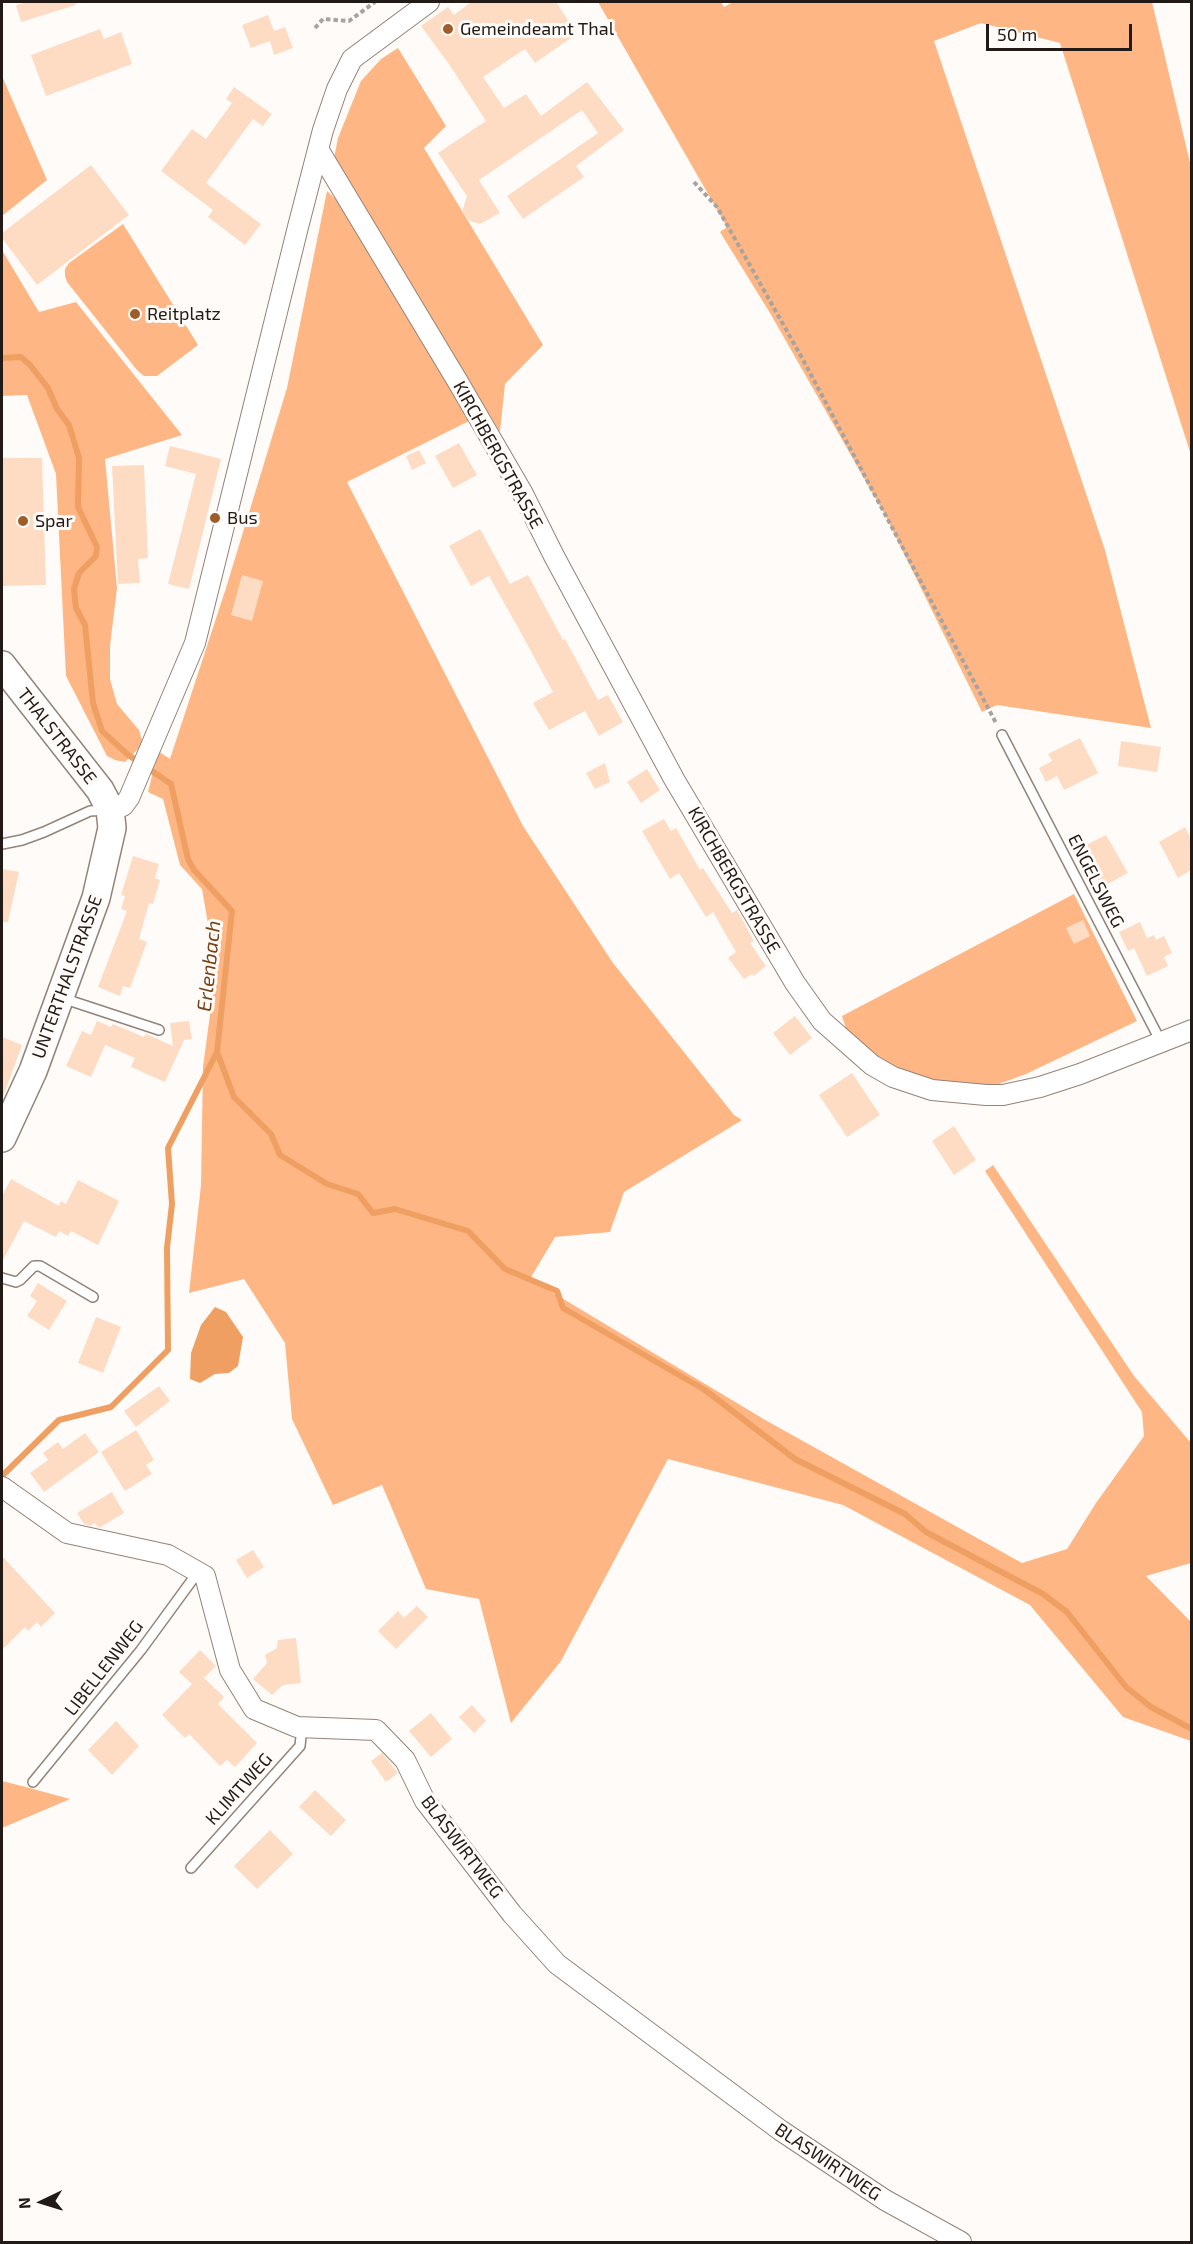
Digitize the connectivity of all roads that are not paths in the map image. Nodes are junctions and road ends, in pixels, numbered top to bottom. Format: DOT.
graph roads {
  1 [pos="417,5"];
  2 [pos="318,149"];
  3 [pos="2,665"];
  4 [pos="1002,735"];
  5 [pos="110,809"];
  6 [pos="2,844"];
  7 [pos="60,998"];
  8 [pos="159,1030"];
  9 [pos="1191,1030"];
  10 [pos="1161,1042"];
  11 [pos="2,1138"];
  12 [pos="2,1278"];
  13 [pos="93,1297"];
  14 [pos="4,1488"];
  15 [pos="198,1572"];
  16 [pos="302,1727"];
  17 [pos="33,1782"];
  18 [pos="191,1868"];
  19 [pos="960,2242"];
  1 -- 2 [label="street"];
  2 -- 5 [label="street"];
  2 -- 10 [label="street, KIRCHBERGSTRASSE"];
  3 -- 5 [label="street, THALSTRASSE"];
  4 -- 10 [label="lane, ENGELSWEG"];
  5 -- 6 [label="lane"];
  5 -- 7 [label="street, UNTERTHALSTRASSE"];
  7 -- 8 [label="lane"];
  7 -- 11 [label="street, UNTERTHALSTRASSE"];
  9 -- 10 [label="street, KIRCHBERGSTRASSE"];
  12 -- 13 [label="lane"];
  14 -- 15 [label="street"];
  15 -- 16 [label="street, BLASWIRTWEG"];
  15 -- 17 [label="lane, LIBELLENWEG"];
  16 -- 18 [label="lane, KLIMTWEG"];
  16 -- 19 [label="street, BLASWIRTWEG"];
}
